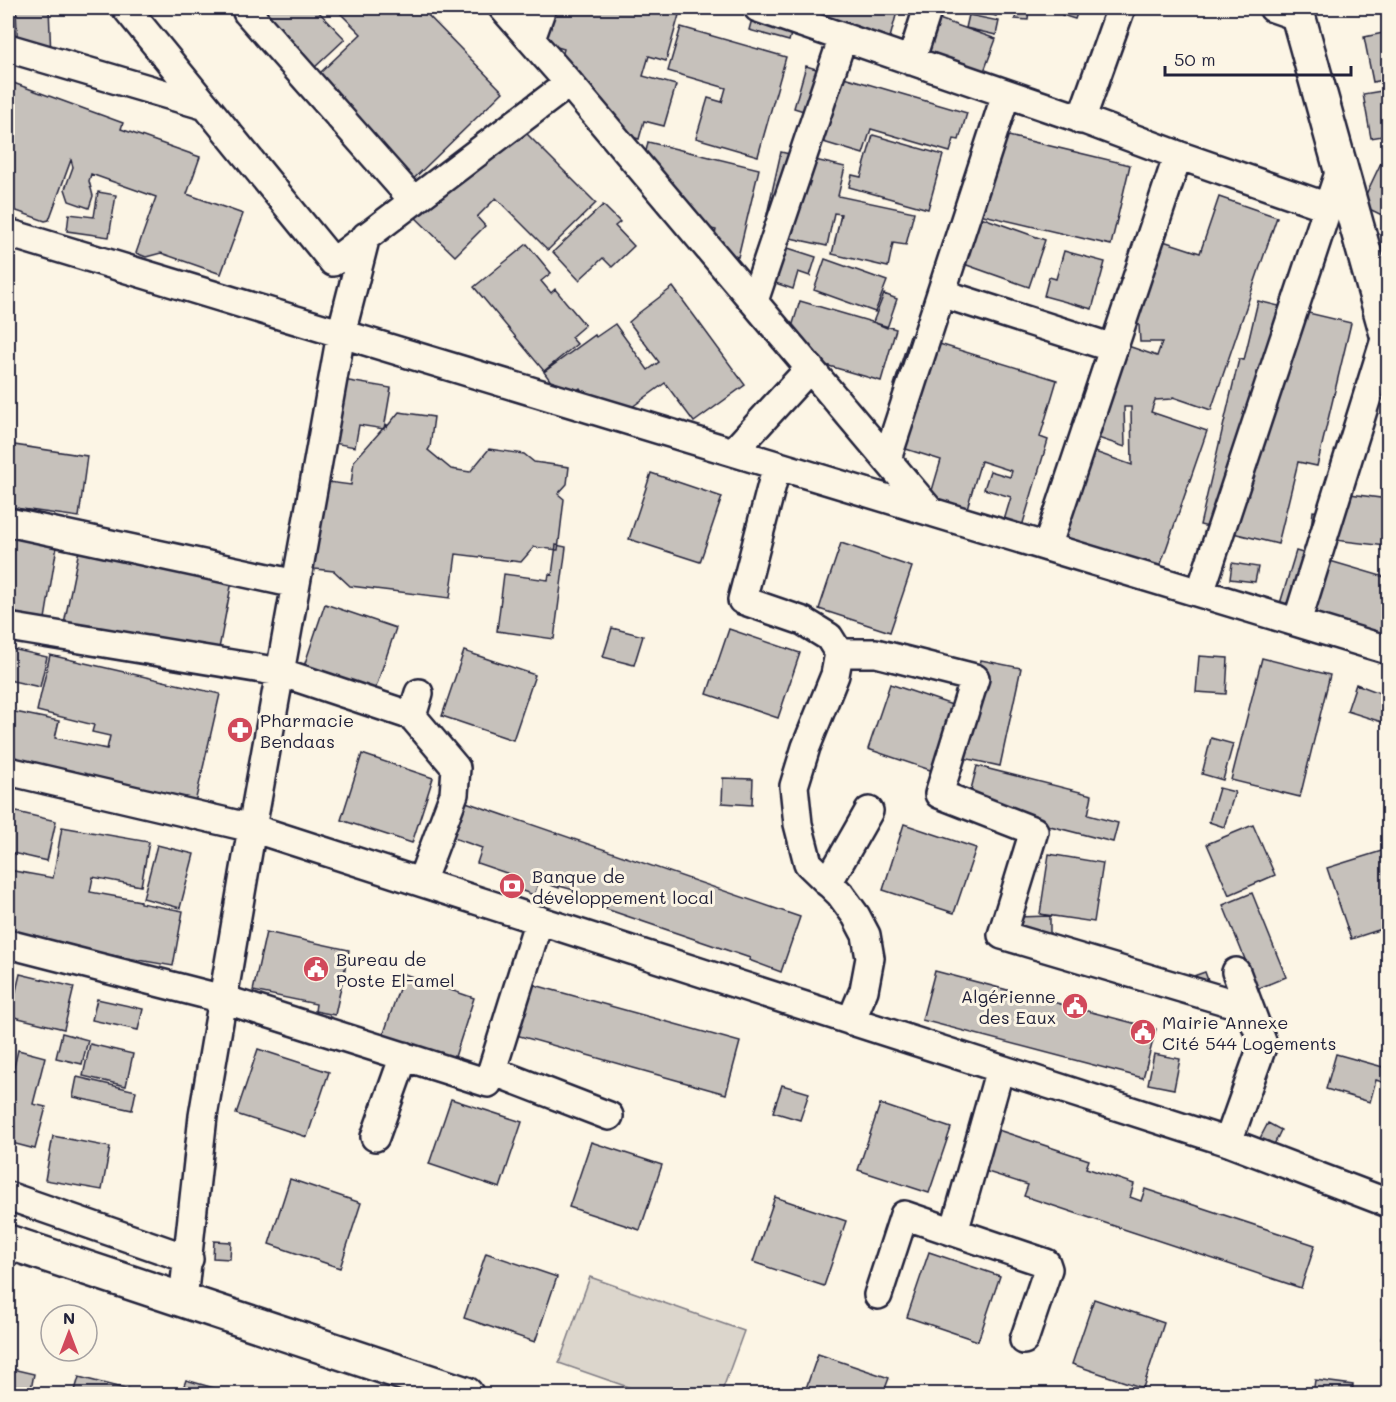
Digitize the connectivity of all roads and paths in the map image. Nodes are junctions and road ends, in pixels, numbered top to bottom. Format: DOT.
graph roads {
  1 [pos="126,8"];
  2 [pos="252,8"];
  3 [pos="502,8"];
  4 [pos="542,8"];
  5 [pos="758,8"];
  6 [pos="928,8"];
  7 [pos="1121,8"];
  8 [pos="1289,11"];
  9 [pos="843,37"];
  10 [pos="531,39"];
  11 [pos="8,48"];
  12 [pos="911,61"];
  13 [pos="569,83"];
  14 [pos="1006,94"];
  15 [pos="206,106"];
  16 [pos="1082,120"];
  17 [pos="1178,155"];
  18 [pos="1341,167"];
  19 [pos="414,201"];
  20 [pos="1328,207"];
  21 [pos="8,233"];
  22 [pos="366,236"];
  23 [pos="941,294"];
  24 [pos="754,301"];
  25 [pos="341,334"];
  26 [pos="1388,336"];
  27 [pos="1113,348"];
  28 [pos="810,368"];
  29 [pos="733,452"];
  30 [pos="886,459"];
  31 [pos="777,465"];
  32 [pos="931,512"];
  33 [pos="8,522"];
  34 [pos="1047,547"];
  35 [pos="296,584"];
  36 [pos="1200,593"];
  37 [pos="1297,622"];
  38 [pos="8,627"];
  39 [pos="1389,650"];
  40 [pos="838,653"];
  41 [pos="280,672"];
  42 [pos="8,771"];
  43 [pos="869,811"];
  44 [pos="252,828"];
  45 [pos="421,882"];
  46 [pos="828,883"];
  47 [pos="539,920"];
  48 [pos="8,944"];
  49 [pos="1236,972"];
  50 [pos="223,999"];
  51 [pos="1249,1008"];
  52 [pos="851,1021"];
  53 [pos="404,1056"];
  54 [pos="1000,1069"];
  55 [pos="492,1071"];
  56 [pos="609,1116"];
  57 [pos="375,1137"];
  58 [pos="1228,1142"];
  59 [pos="8,1196"];
  60 [pos="1389,1203"];
  61 [pos="954,1232"];
  62 [pos="8,1242"];
  63 [pos="189,1259"];
  64 [pos="878,1296"];
  65 [pos="183,1300"];
  66 [pos="1024,1340"];
  67 [pos="462,1394"];
  1 -- 15 [label="street"];
  2 -- 19 [label="street"];
  3 -- 10 [label="street"];
  4 -- 10 [label="street"];
  5 -- 9 [label="street"];
  6 -- 12 [label="street"];
  7 -- 16 [label="street"];
  8 -- 18 [label="main road"];
  9 -- 12 [label="street"];
  9 -- 24 [label="street"];
  10 -- 13 [label="street"];
  11 -- 15 [label="street"];
  12 -- 14 [label="street"];
  13 -- 19 [label="street"];
  13 -- 24 [label="street"];
  14 -- 16 [label="street"];
  14 -- 23 [label="street"];
  15 -- 22 [label="street"];
  16 -- 17 [label="street"];
  17 -- 20 [label="street"];
  17 -- 27 [label="street"];
  18 -- 20 [label="street"];
  18 -- 26 [label="main road"];
  19 -- 22 [label="street"];
  20 -- 36 [label="street"];
  21 -- 25 [label="street"];
  22 -- 25 [label="street"];
  23 -- 27 [label="street"];
  23 -- 30 [label="street"];
  24 -- 28 [label="street"];
  25 -- 29 [label="street"];
  25 -- 35 [label="street"];
  26 -- 37 [label="street"];
  27 -- 34 [label="street"];
  28 -- 29 [label="street"];
  28 -- 30 [label="street"];
  29 -- 31 [label="street"];
  30 -- 32 [label="street"];
  31 -- 32 [label="street"];
  31 -- 40 [label="street"];
  32 -- 34 [label="street"];
  33 -- 35 [label="street"];
  34 -- 36 [label="street"];
  35 -- 41 [label="street"];
  36 -- 37 [label="street"];
  37 -- 39 [label="street"];
  38 -- 41 [label="street"];
  40 -- 46 [label="street"];
  40 -- 51 [label="street"];
  41 -- 44 [label="street"];
  41 -- 45 [label="street"];
  42 -- 44 [label="street"];
  43 -- 46 [label="street"];
  44 -- 45 [label="street"];
  44 -- 50 [label="street"];
  45 -- 47 [label="street"];
  46 -- 52 [label="street"];
  47 -- 52 [label="street"];
  47 -- 55 [label="street"];
  48 -- 50 [label="street"];
  49 -- 51 [label="street"];
  50 -- 53 [label="street"];
  50 -- 63 [label="street"];
  51 -- 58 [label="street"];
  52 -- 54 [label="street"];
  53 -- 55 [label="street"];
  53 -- 57 [label="street"];
  54 -- 58 [label="street"];
  54 -- 61 [label="street"];
  55 -- 56 [label="street"];
  58 -- 60 [label="street"];
  59 -- 63 [label="street"];
  61 -- 64 [label="street"];
  61 -- 66 [label="street"];
  62 -- 65 [label="main road"];
  63 -- 65 [label="street"];
  65 -- 67 [label="main road"];
}
